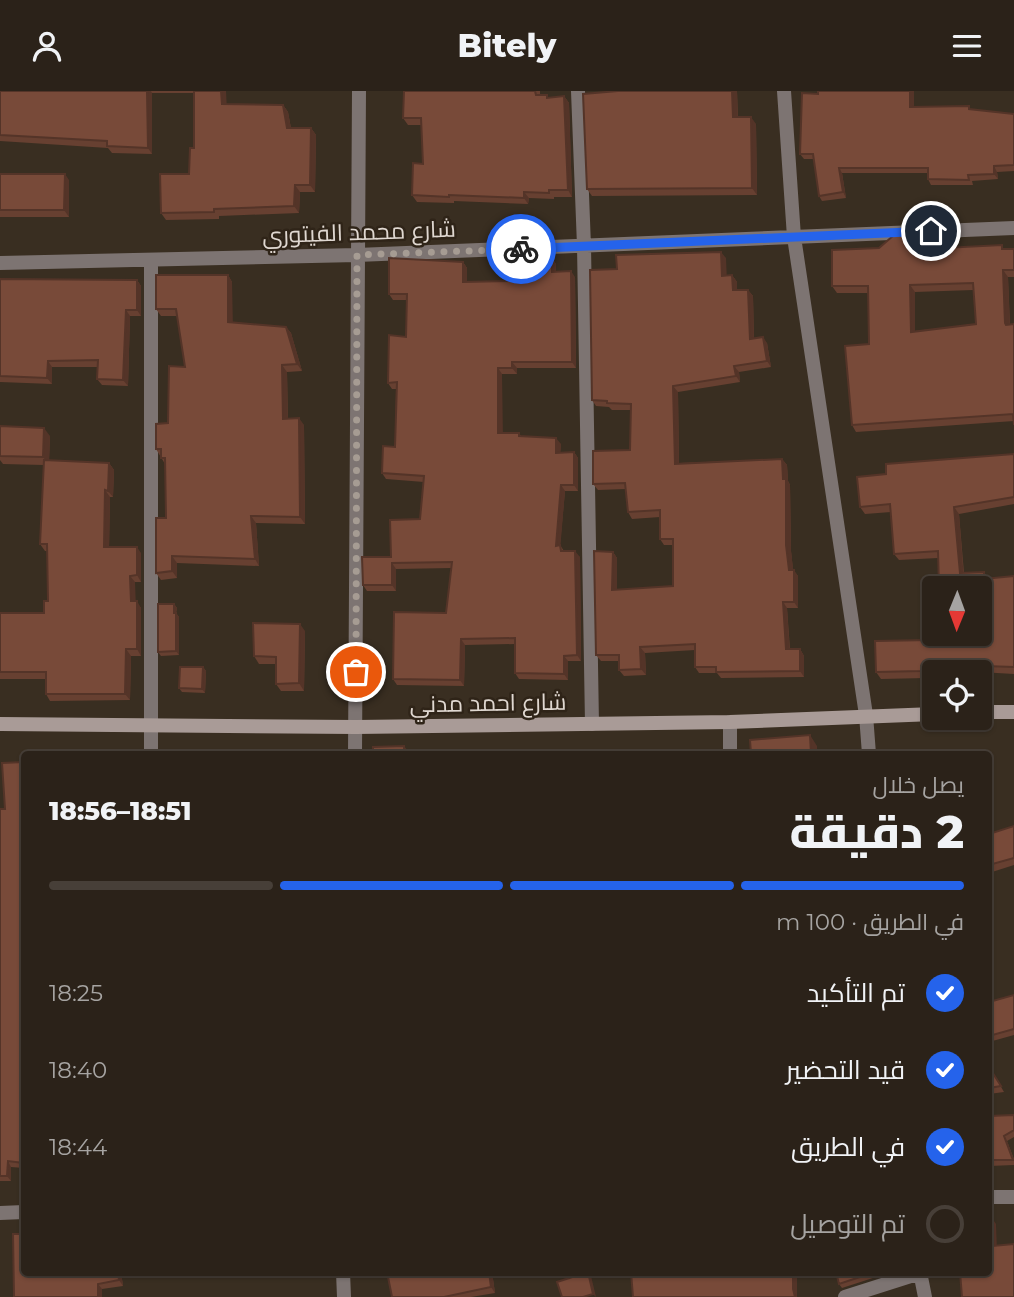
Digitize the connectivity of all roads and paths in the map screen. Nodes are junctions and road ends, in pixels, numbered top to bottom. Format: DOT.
graph roads {
  1 [pos="359,91"];
  2 [pos="578,91"];
  3 [pos="784,91"];
  4 [pos="1014,228"];
  5 [pos="794,237"];
  6 [pos="584,246"];
  7 [pos="357,255"];
  8 [pos="151,260"];
  9 [pos="0,263"];
  10 [pos="992,712"];
  11 [pos="1014,712"];
  12 [pos="922,713"];
  13 [pos="866,715"];
  14 [pos="730,722"];
  15 [pos="0,724"];
  16 [pos="592,725"];
  17 [pos="151,726"];
  18 [pos="356,727"];
  19 [pos="151,751"];
  20 [pos="355,751"];
  21 [pos="730,751"];
  22 [pos="869,751"];
  23 [pos="992,1197"];
  24 [pos="1014,1197"];
  25 [pos="21,1212"];
  26 [pos="0,1213"];
  27 [pos="343,1276"];
  28 [pos="911,1276"];
  29 [pos="921,1276"];
  30 [pos="344,1297"];
  31 [pos="845,1297"];
  32 [pos="925,1297"];
  1 -- 7 [label="street"];
  2 -- 6 [label="street"];
  3 -- 5 [label="street"];
  4 -- 5 [label="street, شارع محمد الفيتوري"];
  5 -- 6 [label="street, شارع محمد الفيتوري"];
  5 -- 13 [label="street"];
  6 -- 7 [label="street, شارع محمد الفيتوري"];
  6 -- 16 [label="street"];
  7 -- 8 [label="street, شارع محمد الفيتوري"];
  7 -- 18 [label="street"];
  8 -- 9 [label="street, شارع محمد الفيتوري"];
  8 -- 17 [label="street"];
  10 -- 11 [label="street"];
  12 -- 13 [label="street, شارع احمد مدني"];
  13 -- 14 [label="street, شارع احمد مدني"];
  13 -- 22 [label="street"];
  14 -- 16 [label="street, شارع احمد مدني"];
  14 -- 21 [label="street"];
  15 -- 17 [label="street, شارع احمد مدني"];
  16 -- 18 [label="street, شارع احمد مدني"];
  17 -- 18 [label="street, شارع احمد مدني"];
  17 -- 19 [label="street"];
  18 -- 20 [label="street"];
  23 -- 24 [label="street"];
  25 -- 26 [label="street"];
  27 -- 30 [label="street"];
  28 -- 31 [label="street"];
  29 -- 32 [label="street"];
}
